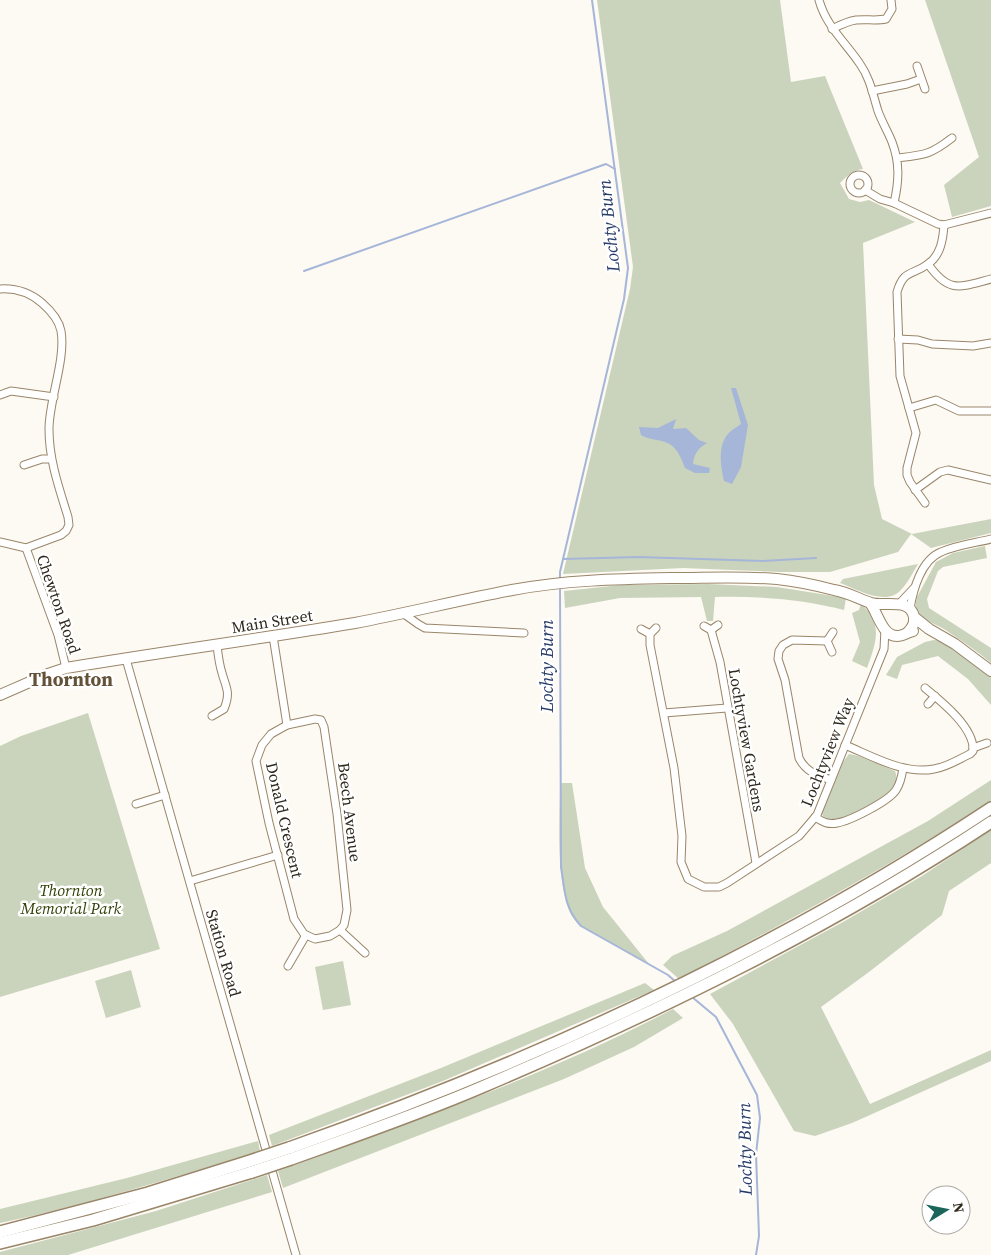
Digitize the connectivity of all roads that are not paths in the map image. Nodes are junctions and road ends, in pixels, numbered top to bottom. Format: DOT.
graph roads {
  1 [pos="819,0"];
  2 [pos="892,0"];
  3 [pos="832,29"];
  4 [pos="917,66"];
  5 [pos="921,79"];
  6 [pos="924,89"];
  7 [pos="872,91"];
  8 [pos="952,138"];
  9 [pos="897,158"];
  10 [pos="865,190"];
  11 [pos="894,203"];
  12 [pos="991,213"];
  13 [pos="944,225"];
  14 [pos="928,264"];
  15 [pos="991,279"];
  16 [pos="0,289"];
  17 [pos="898,339"];
  18 [pos="991,343"];
  19 [pos="0,395"];
  20 [pos="54,398"];
  21 [pos="909,408"];
  22 [pos="991,411"];
  23 [pos="51,459"];
  24 [pos="24,465"];
  25 [pos="991,480"];
  26 [pos="915,490"];
  27 [pos="924,503"];
  28 [pos="991,539"];
  29 [pos="0,542"];
  30 [pos="26,548"];
  31 [pos="915,586"];
  32 [pos="870,603"];
  33 [pos="895,604"];
  34 [pos="912,613"];
  35 [pos="404,614"];
  36 [pos="718,625"];
  37 [pos="883,626"];
  38 [pos="656,628"];
  39 [pos="929,628"];
  40 [pos="641,629"];
  41 [pos="833,632"];
  42 [pos="524,633"];
  43 [pos="650,634"];
  44 [pos="903,634"];
  45 [pos="273,636"];
  46 [pos="827,641"];
  47 [pos="217,645"];
  48 [pos="884,649"];
  49 [pos="832,652"];
  50 [pos="126,658"];
  51 [pos="66,668"];
  52 [pos="991,671"];
  53 [pos="925,688"];
  54 [pos="0,694"];
  55 [pos="935,696"];
  56 [pos="928,704"];
  57 [pos="727,708"];
  58 [pos="664,713"];
  59 [pos="212,716"];
  60 [pos="287,725"];
  61 [pos="987,743"];
  62 [pos="845,745"];
  63 [pos="973,748"];
  64 [pos="903,768"];
  65 [pos="831,780"];
  66 [pos="165,795"];
  67 [pos="136,804"];
  68 [pos="991,808"];
  69 [pos="815,817"];
  70 [pos="991,822"];
  71 [pos="278,855"];
  72 [pos="756,864"];
  73 [pos="190,881"];
  74 [pos="340,930"];
  75 [pos="306,935"];
  76 [pos="365,953"];
  77 [pos="288,966"];
  78 [pos="714,975"];
  79 [pos="251,1167"];
  80 [pos="0,1232"];
  81 [pos="0,1244"];
  82 [pos="296,1255"];
  1 -- 3 [label="street"];
  2 -- 3 [label="street"];
  3 -- 7 [label="street"];
  4 -- 5 [label="street"];
  5 -- 6 [label="street"];
  5 -- 7 [label="street"];
  7 -- 9 [label="street"];
  8 -- 9 [label="street"];
  9 -- 11 [label="street"];
  10 -- 11 [label="street"];
  11 -- 13 [label="street"];
  12 -- 13 [label="street"];
  13 -- 14 [label="street"];
  14 -- 15 [label="street"];
  14 -- 17 [label="street"];
  16 -- 20 [label="street"];
  17 -- 18 [label="street"];
  17 -- 21 [label="street"];
  19 -- 20 [label="street"];
  20 -- 23 [label="street"];
  21 -- 22 [label="street"];
  21 -- 26 [label="street"];
  23 -- 24 [label="street"];
  23 -- 30 [label="street"];
  25 -- 26 [label="street"];
  26 -- 27 [label="street"];
  28 -- 31 [label="street"];
  29 -- 30 [label="street"];
  30 -- 51 [label="street, Chewton Road"];
  31 -- 33 [label="street"];
  31 -- 34 [label="street"];
  32 -- 33 [label="main road, Main Street"];
  32 -- 35 [label="main road, Main Street"];
  32 -- 37 [label="main road"];
  33 -- 34 [label="main road"];
  33 -- 37 [label="main road"];
  34 -- 39 [label="main road"];
  34 -- 44 [label="main road"];
  35 -- 42 [label="street"];
  35 -- 45 [label="main road, Main Street"];
  36 -- 57 [label="street, Lochtyview Gardens"];
  37 -- 44 [label="main road"];
  37 -- 48 [label="street, Lochtyview Way"];
  38 -- 43 [label="street"];
  39 -- 44 [label="main road"];
  39 -- 52 [label="main road"];
  40 -- 43 [label="street"];
  41 -- 46 [label="street"];
  43 -- 58 [label="street"];
  44 -- 48 [label="street, Lochtyview Way"];
  45 -- 47 [label="main road, Main Street"];
  45 -- 60 [label="street"];
  46 -- 49 [label="street"];
  46 -- 65 [label="street"];
  47 -- 50 [label="main road, Main Street"];
  47 -- 59 [label="street"];
  48 -- 62 [label="street, Lochtyview Way"];
  50 -- 51 [label="main road, Main Street"];
  50 -- 66 [label="street, Station Road"];
  51 -- 54 [label="main road, Main Street"];
  53 -- 55 [label="street"];
  55 -- 56 [label="street"];
  55 -- 63 [label="street"];
  57 -- 58 [label="street"];
  57 -- 72 [label="street, Lochtyview Gardens"];
  58 -- 72 [label="street, Lochtyview Way"];
  60 -- 71 [label="street, Donald Crescent"];
  60 -- 74 [label="street, Beech Avenue"];
  61 -- 63 [label="street"];
  62 -- 64 [label="street"];
  62 -- 65 [label="street, Lochtyview Way"];
  63 -- 64 [label="street"];
  64 -- 69 [label="street"];
  65 -- 69 [label="street, Lochtyview Way"];
  66 -- 67 [label="street"];
  66 -- 73 [label="street, Station Road"];
  68 -- 78 [label="highway"];
  69 -- 72 [label="street, Lochtyview Way"];
  70 -- 78 [label="highway"];
  71 -- 73 [label="street"];
  71 -- 75 [label="street, Donald Crescent"];
  73 -- 82 [label="street, Station Road"];
  74 -- 75 [label="street"];
  74 -- 76 [label="street"];
  75 -- 77 [label="street"];
  78 -- 79 [label="highway, bridge"];
  79 -- 80 [label="highway"];
  79 -- 81 [label="highway"];
}
